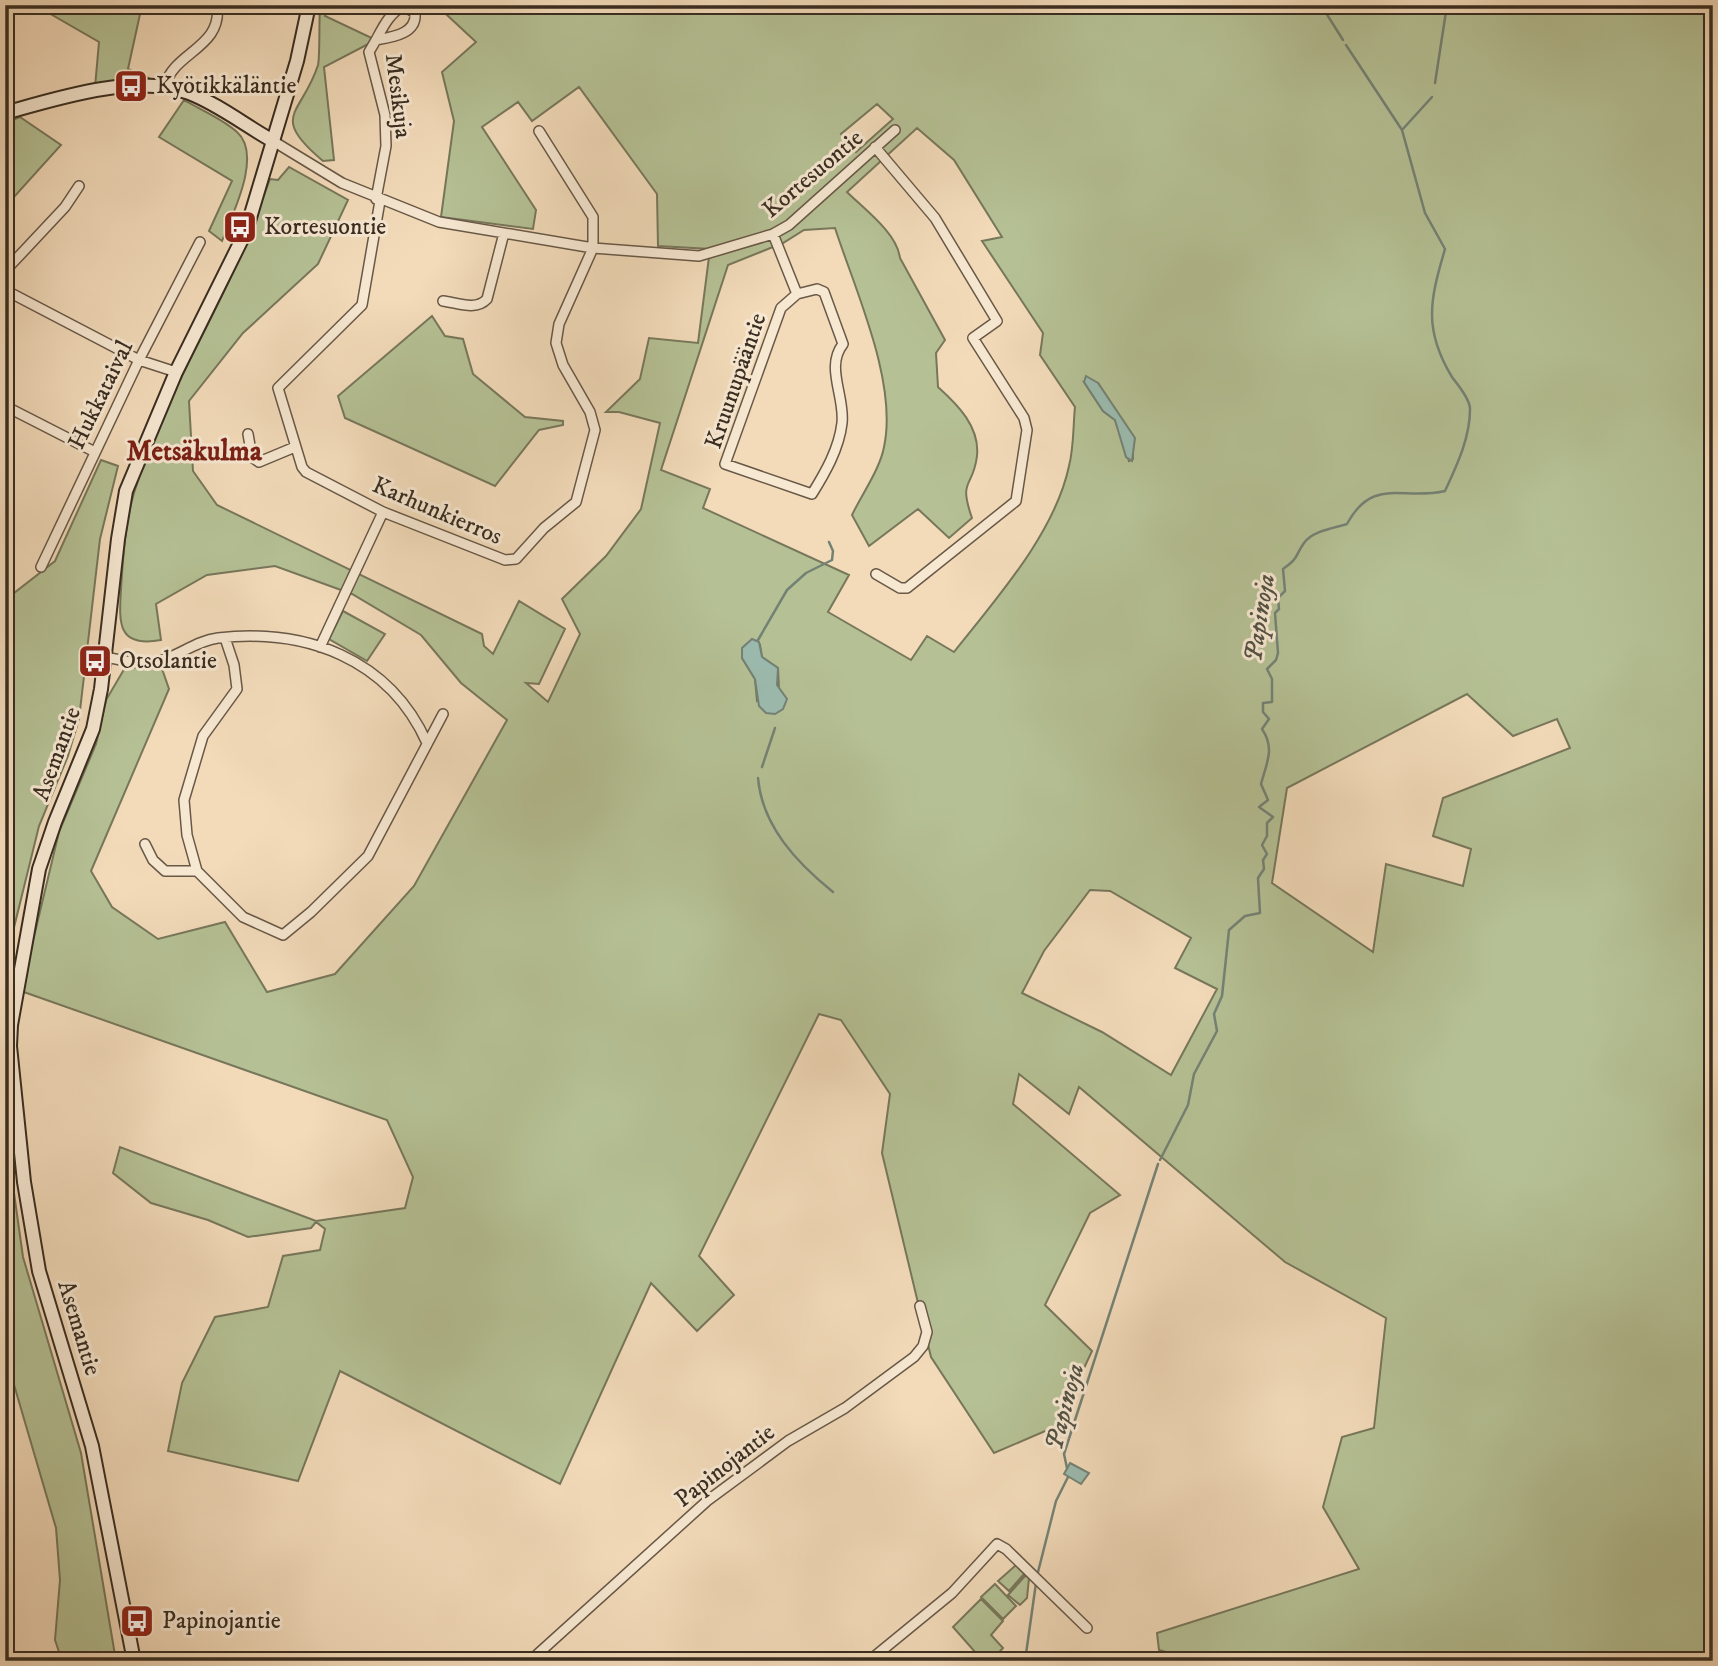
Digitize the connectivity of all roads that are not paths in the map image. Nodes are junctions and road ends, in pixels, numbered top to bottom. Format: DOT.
graph roads {
  1 [pos="217,5"];
  2 [pos="309,5"];
  3 [pos="376,40"];
  4 [pos="165,86"];
  5 [pos="5,113"];
  6 [pos="895,130"];
  7 [pos="539,131"];
  8 [pos="273,141"];
  9 [pos="875,147"];
  10 [pos="79,186"];
  11 [pos="378,200"];
  12 [pos="504,233"];
  13 [pos="774,234"];
  14 [pos="200,242"];
  15 [pos="593,248"];
  16 [pos="5,271"];
  17 [pos="5,290"];
  18 [pos="797,294"];
  19 [pos="443,301"];
  20 [pos="139,360"];
  21 [pos="176,372"];
  22 [pos="5,406"];
  23 [pos="248,434"];
  24 [pos="295,447"];
  25 [pos="95,452"];
  26 [pos="383,512"];
  27 [pos="41,567"];
  28 [pos="876,574"];
  29 [pos="225,638"];
  30 [pos="320,647"];
  31 [pos="105,657"];
  32 [pos="443,714"];
  33 [pos="427,743"];
  34 [pos="145,844"];
  35 [pos="197,872"];
  36 [pos="920,1306"];
  37 [pos="1087,1628"];
  38 [pos="134,1659"];
  39 [pos="163,1661"];
  40 [pos="530,1661"];
  41 [pos="869,1661"];
  1 -- 4 [label="street"];
  2 -- 8 [label="main road, Asemantie"];
  3 -- 3 [label="street, Mesikuja"];
  3 -- 11 [label="street, Mesikuja"];
  4 -- 5 [label="main road"];
  4 -- 8 [label="main road"];
  6 -- 9 [label="street, Kortesuontie"];
  7 -- 15 [label="street"];
  8 -- 11 [label="street, Kortesuontie"];
  8 -- 21 [label="main road, Asemantie"];
  9 -- 13 [label="street, Kortesuontie"];
  9 -- 28 [label="street"];
  10 -- 16 [label="street"];
  11 -- 12 [label="street, Kortesuontie"];
  11 -- 24 [label="street, Karhunkierros"];
  12 -- 15 [label="street, Kortesuontie"];
  12 -- 19 [label="street"];
  13 -- 15 [label="street, Kortesuontie"];
  13 -- 18 [label="street, Kruunupääntie"];
  14 -- 20 [label="street, Hukkataival"];
  15 -- 26 [label="street, Karhunkierros"];
  17 -- 20 [label="street"];
  18 -- 18 [label="street, Kruunupääntie"];
  20 -- 21 [label="street"];
  20 -- 25 [label="street, Hukkataival"];
  21 -- 31 [label="main road, Asemantie"];
  22 -- 25 [label="street"];
  23 -- 24 [label="street"];
  24 -- 26 [label="street, Karhunkierros"];
  25 -- 27 [label="street, Hukkataival"];
  26 -- 30 [label="street"];
  29 -- 30 [label="street"];
  29 -- 31 [label="street"];
  29 -- 35 [label="street"];
  30 -- 33 [label="street"];
  31 -- 38 [label="main road, Asemantie"];
  32 -- 33 [label="street"];
  33 -- 35 [label="street"];
  34 -- 35 [label="street"];
  36 -- 40 [label="street, Papinojantie"];
  37 -- 41 [label="street"];
  38 -- 39 [label="street"];
}
